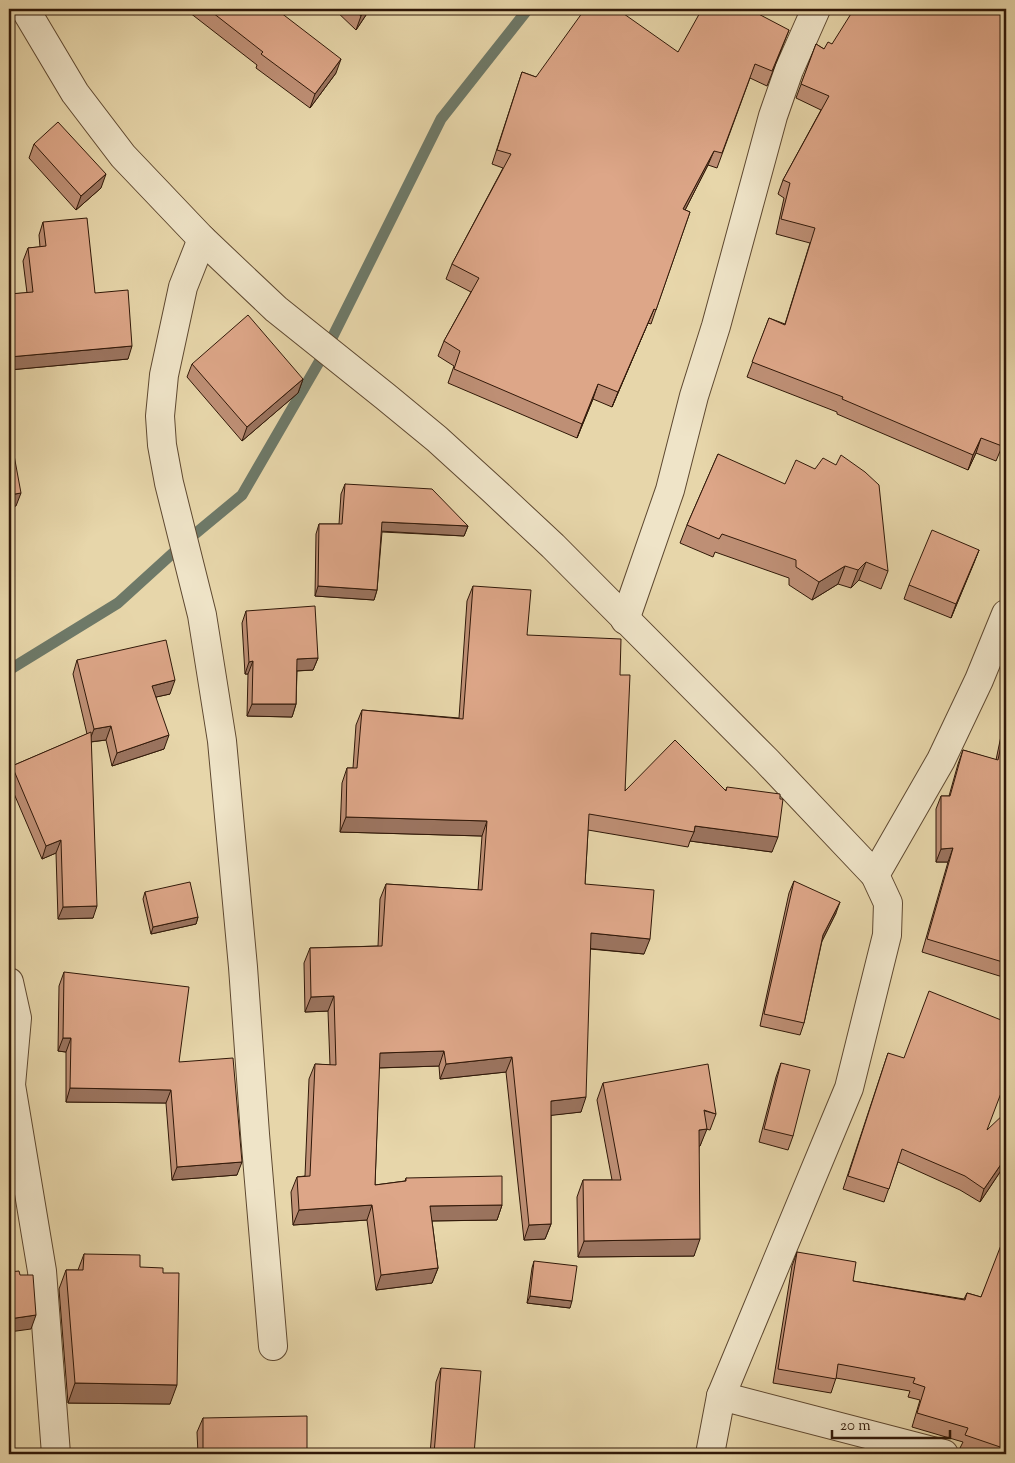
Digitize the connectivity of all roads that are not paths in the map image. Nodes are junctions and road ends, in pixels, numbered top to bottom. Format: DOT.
graph roads {
  1 [pos="25,9"];
  2 [pos="816,9"];
  3 [pos="202,239"];
  4 [pos="1006,614"];
  5 [pos="626,620"];
  6 [pos="875,875"];
  7 [pos="9,982"];
  8 [pos="273,1346"];
  9 [pos="721,1396"];
  10 [pos="928,1452"];
  11 [pos="56,1454"];
  12 [pos="710,1454"];
  1 -- 3 [label="street"];
  2 -- 5 [label="street"];
  3 -- 5 [label="street"];
  3 -- 8 [label="street"];
  4 -- 6 [label="street"];
  5 -- 6 [label="street"];
  6 -- 9 [label="street"];
  7 -- 11 [label="street"];
  9 -- 10 [label="street"];
  9 -- 12 [label="street"];
}
